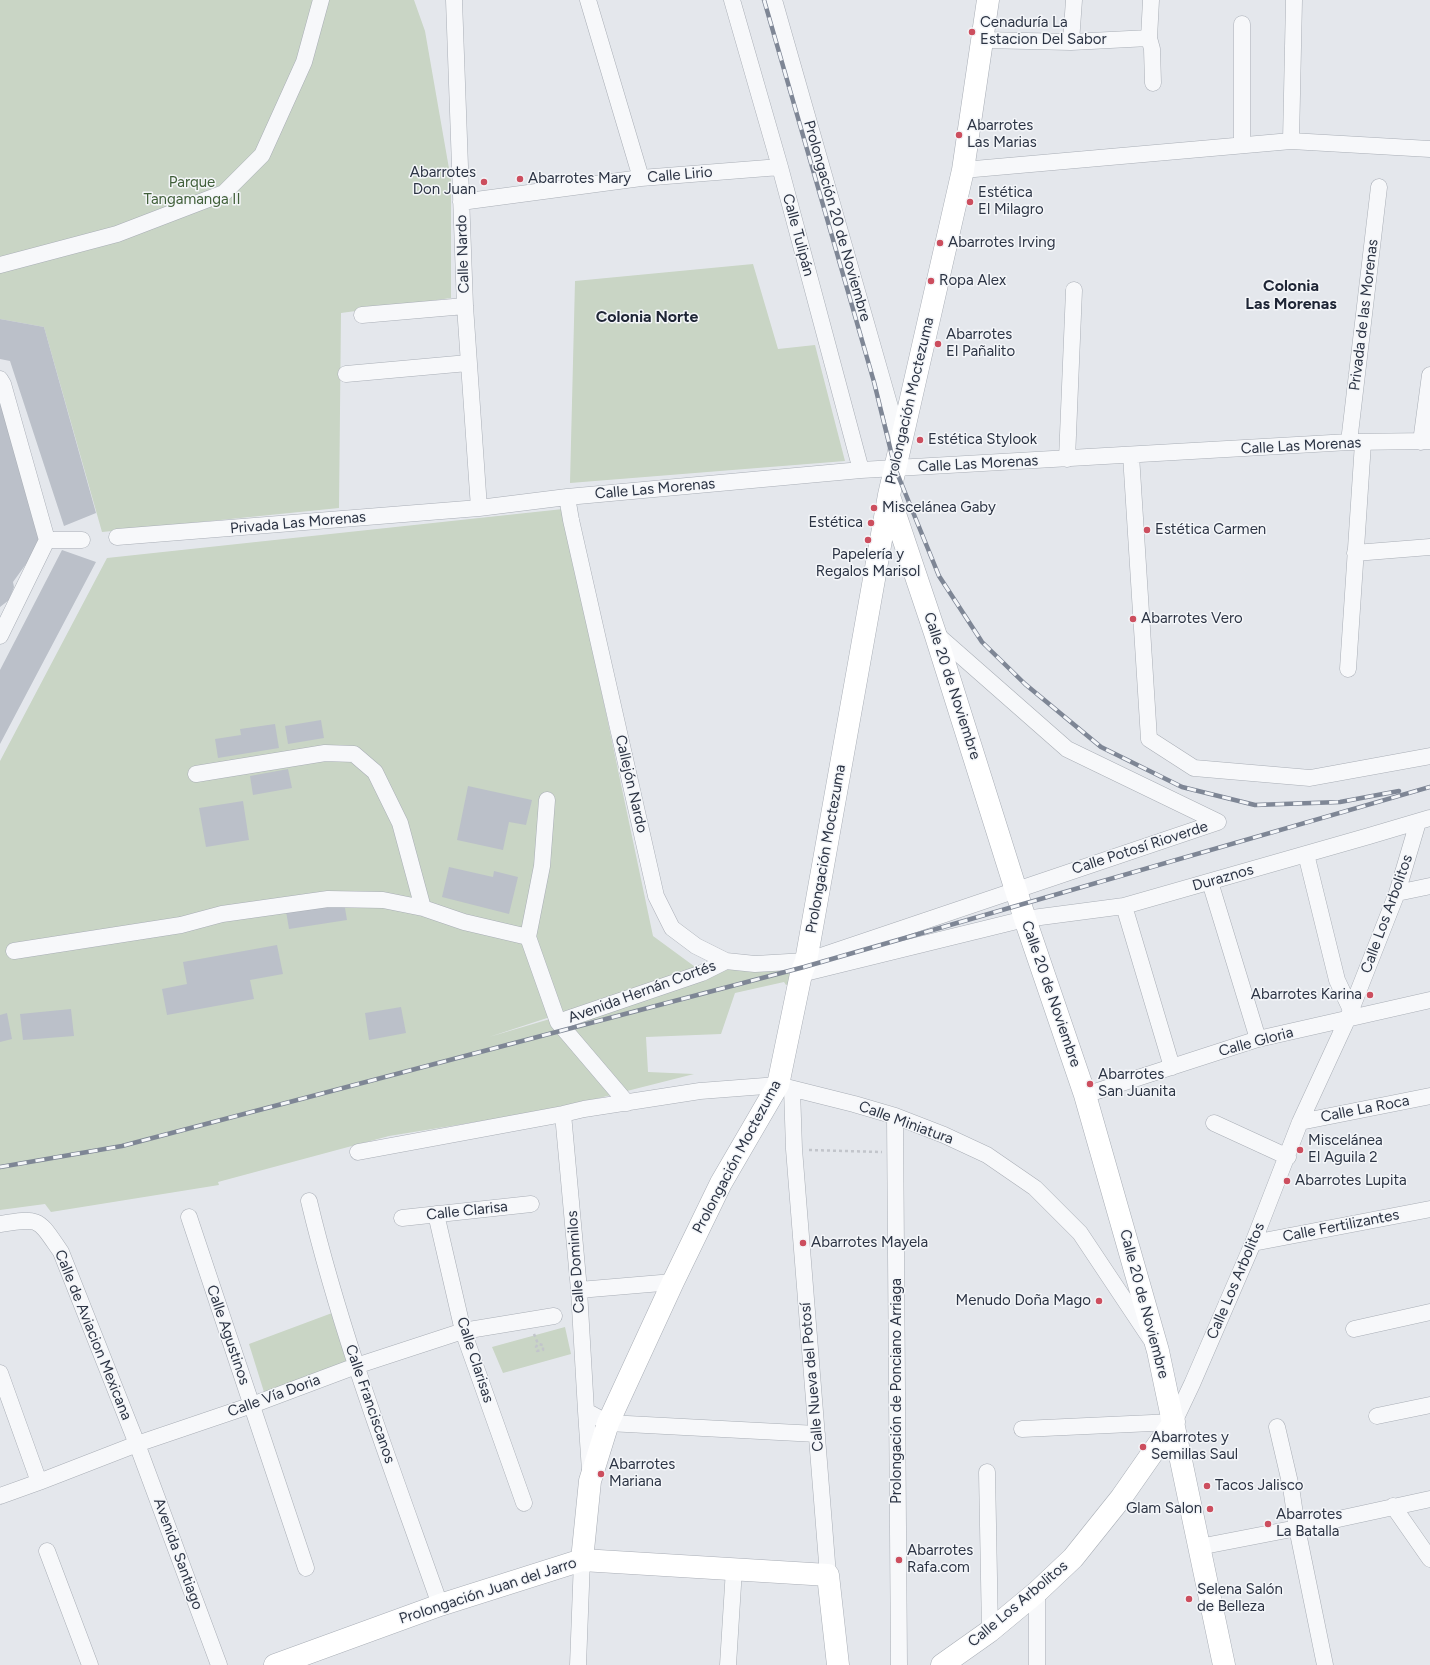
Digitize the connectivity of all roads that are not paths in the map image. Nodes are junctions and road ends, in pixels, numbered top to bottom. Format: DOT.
graph roads {
  1 [pos="321,0"];
  2 [pos="454,0"];
  3 [pos="588,0"];
  4 [pos="732,0"];
  5 [pos="774,0"];
  6 [pos="988,0"];
  7 [pos="1074,0"];
  8 [pos="1151,0"];
  9 [pos="1294,0"];
  10 [pos="1242,24"];
  11 [pos="1149,38"];
  12 [pos="983,40"];
  13 [pos="1071,42"];
  14 [pos="1153,84"];
  15 [pos="1291,141"];
  16 [pos="1242,145"];
  17 [pos="1430,149"];
  18 [pos="780,167"];
  19 [pos="963,170"];
  20 [pos="641,178"];
  21 [pos="1379,187"];
  22 [pos="461,202"];
  23 [pos="0,265"];
  24 [pos="1074,290"];
  25 [pos="465,306"];
  26 [pos="362,315"];
  27 [pos="468,363"];
  28 [pos="346,374"];
  29 [pos="1430,375"];
  30 [pos="0,378"];
  31 [pos="900,442"];
  32 [pos="1425,442"];
  33 [pos="1356,443"];
  34 [pos="1131,455"];
  35 [pos="1067,459"];
  36 [pos="895,468"];
  37 [pos="861,470"];
  38 [pos="889,495"];
  39 [pos="568,497"];
  40 [pos="479,508"];
  41 [pos="117,538"];
  42 [pos="47,540"];
  43 [pos="82,540"];
  44 [pos="1430,547"];
  45 [pos="1355,552"];
  46 [pos="935,633"];
  47 [pos="0,636"];
  48 [pos="1348,669"];
  49 [pos="1430,756"];
  50 [pos="196,774"];
  51 [pos="547,800"];
  52 [pos="1424,820"];
  53 [pos="1306,854"];
  54 [pos="1210,882"];
  55 [pos="1430,886"];
  56 [pos="1015,890"];
  57 [pos="1397,893"];
  58 [pos="1124,906"];
  59 [pos="423,908"];
  60 [pos="1025,919"];
  61 [pos="528,937"];
  62 [pos="14,951"];
  63 [pos="726,961"];
  64 [pos="804,967"];
  65 [pos="1430,1000"];
  66 [pos="1349,1015"];
  67 [pos="558,1022"];
  68 [pos="1258,1039"];
  69 [pos="1172,1066"];
  70 [pos="785,1087"];
  71 [pos="1085,1095"];
  72 [pos="1430,1096"];
  73 [pos="627,1103"];
  74 [pos="564,1114"];
  75 [pos="895,1116"];
  76 [pos="1300,1122"];
  77 [pos="1214,1123"];
  78 [pos="358,1152"];
  79 [pos="1288,1157"];
  80 [pos="309,1201"];
  81 [pos="531,1204"];
  82 [pos="1430,1210"];
  83 [pos="436,1214"];
  84 [pos="189,1217"];
  85 [pos="402,1218"];
  86 [pos="0,1224"];
  87 [pos="1253,1243"];
  88 [pos="673,1282"];
  89 [pos="579,1290"];
  90 [pos="1430,1312"];
  91 [pos="554,1316"];
  92 [pos="1354,1329"];
  93 [pos="463,1331"];
  94 [pos="1158,1351"];
  95 [pos="356,1366"];
  96 [pos="0,1373"];
  97 [pos="252,1405"];
  98 [pos="1430,1405"];
  99 [pos="586,1411"];
  100 [pos="1377,1416"];
  101 [pos="1174,1422"];
  102 [pos="608,1424"];
  103 [pos="1277,1427"];
  104 [pos="1022,1429"];
  105 [pos="816,1434"];
  106 [pos="137,1444"];
  107 [pos="987,1472"];
  108 [pos="590,1481"];
  109 [pos="38,1482"];
  110 [pos="0,1496"];
  111 [pos="1430,1499"];
  112 [pos="524,1503"];
  113 [pos="1393,1506"];
  114 [pos="1297,1528"];
  115 [pos="1199,1547"];
  116 [pos="47,1551"];
  117 [pos="1430,1559"];
  118 [pos="582,1560"];
  119 [pos="306,1568"];
  120 [pos="734,1569"];
  121 [pos="828,1575"];
  122 [pos="1037,1592"];
  123 [pos="440,1605"];
  124 [pos="990,1631"];
  125 [pos="90,1665"];
  126 [pos="219,1665"];
  127 [pos="275,1665"];
  128 [pos="578,1665"];
  129 [pos="728,1665"];
  130 [pos="838,1665"];
  131 [pos="899,1665"];
  132 [pos="942,1665"];
  133 [pos="1037,1665"];
  134 [pos="1224,1665"];
  135 [pos="1325,1665"];
  1 -- 23 [label="street"];
  2 -- 22 [label="street, Calle Nardo"];
  3 -- 20 [label="street"];
  4 -- 18 [label="street, Calle Tulipán"];
  5 -- 31 [label="street, Prolongación 20 de Noviembre"];
  6 -- 12 [label="main road, Prolongación Moctezuma"];
  7 -- 13 [label="street"];
  8 -- 11 [label="street"];
  9 -- 15 [label="street"];
  10 -- 16 [label="street"];
  11 -- 13 [label="street"];
  11 -- 14 [label="street"];
  12 -- 13 [label="street"];
  12 -- 19 [label="main road, Prolongación Moctezuma"];
  15 -- 16 [label="street"];
  15 -- 17 [label="street"];
  16 -- 19 [label="street"];
  18 -- 20 [label="street, Calle Lirio"];
  18 -- 37 [label="street, Calle Tulipán"];
  19 -- 31 [label="main road, Prolongación Moctezuma"];
  20 -- 22 [label="street, Calle Lirio"];
  21 -- 33 [label="street, Privada de las Morenas"];
  22 -- 25 [label="street, Calle Nardo"];
  24 -- 35 [label="street"];
  25 -- 26 [label="street"];
  25 -- 27 [label="street, Calle Nardo"];
  27 -- 28 [label="street"];
  27 -- 40 [label="street, Calle Nardo"];
  29 -- 32 [label="street"];
  30 -- 42 [label="street"];
  31 -- 36 [label="main road, Prolongación Moctezuma"];
  32 -- 33 [label="street, Calle Las Morenas"];
  33 -- 34 [label="street, Calle Las Morenas"];
  33 -- 45 [label="street, Privada de las Morenas"];
  34 -- 35 [label="street, Calle Las Morenas"];
  34 -- 49 [label="street"];
  35 -- 36 [label="street, Calle Las Morenas"];
  36 -- 37 [label="street, Calle Las Morenas"];
  36 -- 38 [label="main road, Prolongación Moctezuma"];
  37 -- 39 [label="street, Calle Las Morenas"];
  38 -- 46 [label="main road, Calle 20 de Noviembre"];
  38 -- 64 [label="main road, Prolongación Moctezuma"];
  39 -- 40 [label="street, Calle Las Morenas"];
  39 -- 63 [label="street, Callejón Nardo"];
  40 -- 41 [label="street, Privada Las Morenas"];
  42 -- 43 [label="street"];
  42 -- 47 [label="street"];
  44 -- 45 [label="street"];
  45 -- 48 [label="street, Privada de las Morenas"];
  46 -- 56 [label="main road, Calle 20 de Noviembre"];
  46 -- 56 [label="street, Calle Potosí Rioverde"];
  50 -- 59 [label="street"];
  51 -- 61 [label="street"];
  52 -- 53 [label="street, Duraznos"];
  52 -- 57 [label="street, Calle Los Arbolitos"];
  53 -- 54 [label="street, Duraznos"];
  53 -- 66 [label="street"];
  54 -- 58 [label="street, Duraznos"];
  54 -- 68 [label="street"];
  55 -- 57 [label="street"];
  56 -- 60 [label="main road, Calle 20 de Noviembre"];
  56 -- 64 [label="street, Calle Potosí Rioverde"];
  57 -- 66 [label="street, Calle Los Arbolitos"];
  58 -- 60 [label="street, Duraznos"];
  58 -- 69 [label="street"];
  59 -- 61 [label="street"];
  59 -- 62 [label="street"];
  60 -- 64 [label="street"];
  60 -- 71 [label="main road, Calle 20 de Noviembre"];
  61 -- 67 [label="street"];
  63 -- 64 [label="street, Callejón Nardo"];
  63 -- 67 [label="street, Avenida Hernán Cortés"];
  64 -- 70 [label="main road, Prolongación Moctezuma"];
  65 -- 66 [label="street, Calle Gloria"];
  66 -- 68 [label="street, Calle Gloria"];
  66 -- 76 [label="street, Calle Los Arbolitos"];
  67 -- 73 [label="street"];
  68 -- 69 [label="street, Calle Gloria"];
  69 -- 71 [label="street, Calle Gloria"];
  70 -- 73 [label="street, Calle Miniatura"];
  70 -- 75 [label="street, Calle Miniatura"];
  70 -- 88 [label="main road, Prolongación Moctezuma"];
  70 -- 105 [label="street, Calle Nueva del Potosí"];
  71 -- 94 [label="main road, Calle 20 de Noviembre"];
  72 -- 76 [label="street, Calle La Roca"];
  73 -- 74 [label="street, Calle Miniatura"];
  74 -- 78 [label="street, Calle Miniatura"];
  74 -- 89 [label="street, Calle Dominilos"];
  75 -- 94 [label="street, Calle Miniatura"];
  75 -- 131 [label="street, Prolongación de Ponciano Arriaga"];
  76 -- 79 [label="street, Calle Los Arbolitos"];
  77 -- 79 [label="street"];
  79 -- 87 [label="street, Calle Los Arbolitos"];
  80 -- 95 [label="street, Calle Franciscanos"];
  81 -- 83 [label="street, Calle Clarisa"];
  82 -- 87 [label="street, Calle Fertilizantes"];
  83 -- 85 [label="street, Calle Clarisa"];
  83 -- 93 [label="street, Calle Clarisas"];
  84 -- 97 [label="street, Calle Agustinos"];
  86 -- 106 [label="street, Calle de Aviacion Mexicana"];
  87 -- 101 [label="street, Calle Los Arbolitos"];
  88 -- 89 [label="street"];
  88 -- 102 [label="main road, Prolongación Moctezuma"];
  89 -- 99 [label="street, Calle Dominilos"];
  90 -- 92 [label="street"];
  91 -- 93 [label="street, Calle Vía Doria"];
  93 -- 95 [label="street, Calle Vía Doria"];
  93 -- 112 [label="street, Calle Clarisas"];
  94 -- 101 [label="main road, Calle 20 de Noviembre"];
  95 -- 97 [label="street, Calle Vía Doria"];
  95 -- 123 [label="street, Calle Franciscanos"];
  96 -- 109 [label="street"];
  97 -- 106 [label="street, Calle Vía Doria"];
  97 -- 119 [label="street, Calle Agustinos"];
  98 -- 100 [label="street"];
  99 -- 102 [label="street"];
  99 -- 108 [label="street, Calle Dominilos"];
  101 -- 104 [label="street"];
  101 -- 115 [label="main road, Calle 20 de Noviembre"];
  101 -- 122 [label="main road, Calle Los Arbolitos"];
  102 -- 105 [label="street"];
  102 -- 108 [label="main road, Prolongación Moctezuma"];
  103 -- 114 [label="street"];
  105 -- 121 [label="street, Calle Nueva del Potosí"];
  106 -- 109 [label="street, Calle Vía Doria"];
  106 -- 126 [label="street, Avenida Santiago"];
  107 -- 124 [label="street"];
  108 -- 118 [label="main road, Prolongación Moctezuma"];
  109 -- 110 [label="street, Calle Vía Doria"];
  111 -- 113 [label="street"];
  113 -- 114 [label="street"];
  113 -- 117 [label="street"];
  114 -- 115 [label="street"];
  114 -- 135 [label="street"];
  115 -- 134 [label="main road, Calle 20 de Noviembre"];
  116 -- 125 [label="street"];
  118 -- 120 [label="main road, Prolongación Juan del Jarro"];
  118 -- 123 [label="main road, Prolongación Juan del Jarro"];
  118 -- 128 [label="street, Prolongación Moctezuma"];
  120 -- 121 [label="main road, Prolongación Juan del Jarro"];
  120 -- 129 [label="street"];
  121 -- 130 [label="main road, Calle Nueva del Potosí"];
  122 -- 124 [label="main road, Calle Los Arbolitos"];
  122 -- 133 [label="street"];
  123 -- 127 [label="main road, Prolongación Juan del Jarro"];
  124 -- 132 [label="main road, Calle Los Arbolitos"];
}
